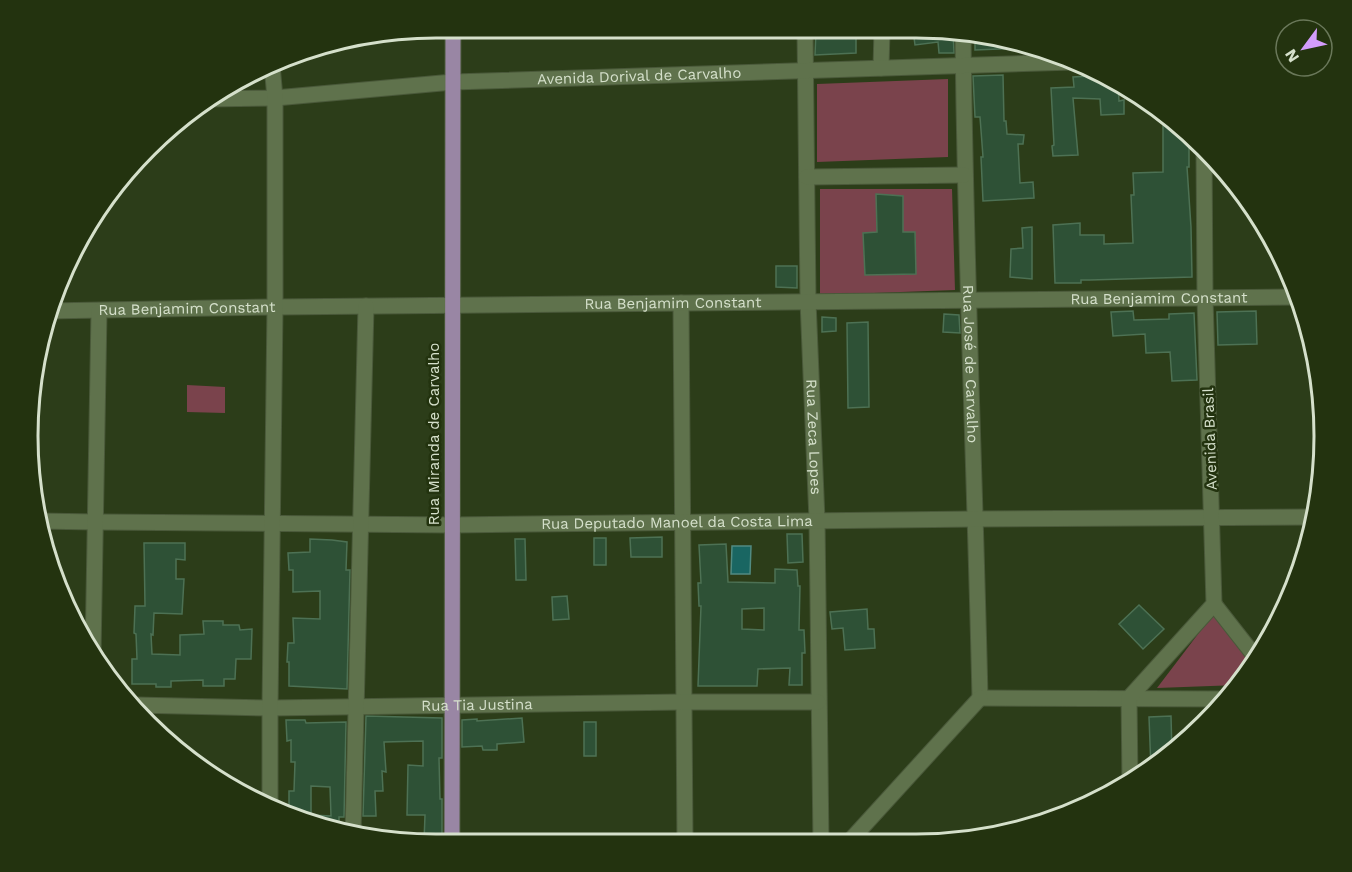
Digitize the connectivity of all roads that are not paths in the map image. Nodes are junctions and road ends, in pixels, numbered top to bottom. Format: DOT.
graph roads {
  1 [pos="453,38"];
  2 [pos="805,38"];
  3 [pos="882,38"];
  4 [pos="963,40"];
  5 [pos="1054,63"];
  6 [pos="963,66"];
  7 [pos="881,68"];
  8 [pos="806,70"];
  9 [pos="274,73"];
  10 [pos="453,82"];
  11 [pos="275,98"];
  12 [pos="225,99"];
  13 [pos="1204,160"];
  14 [pos="964,175"];
  15 [pos="807,177"];
  16 [pos="1289,297"];
  17 [pos="1205,298"];
  18 [pos="969,300"];
  19 [pos="808,302"];
  20 [pos="681,303"];
  21 [pos="452,305"];
  22 [pos="366,306"];
  23 [pos="275,307"];
  24 [pos="58,311"];
  25 [pos="99,311"];
  26 [pos="1212,517"];
  27 [pos="1306,517"];
  28 [pos="976,519"];
  29 [pos="817,520"];
  30 [pos="47,521"];
  31 [pos="96,522"];
  32 [pos="273,522"];
  33 [pos="682,523"];
  34 [pos="361,524"];
  35 [pos="452,525"];
  36 [pos="1214,604"];
  37 [pos="93,639"];
  38 [pos="1251,651"];
  39 [pos="980,698"];
  40 [pos="1129,698"];
  41 [pos="1216,699"];
  42 [pos="683,702"];
  43 [pos="818,702"];
  44 [pos="452,704"];
  45 [pos="142,705"];
  46 [pos="357,706"];
  47 [pos="270,708"];
  48 [pos="1130,772"];
  49 [pos="270,798"];
  50 [pos="353,826"];
  51 [pos="452,834"];
  52 [pos="685,834"];
  53 [pos="821,834"];
  54 [pos="856,834"];
  1 -- 10 [label="main road, Rua Miranda de Carvalho"];
  2 -- 8 [label="street, Rua Zeca Lopes"];
  3 -- 7 [label="street"];
  4 -- 6 [label="street, Rua José de Carvalho"];
  5 -- 6 [label="street, Avenida Dorival de Carvalho"];
  6 -- 7 [label="street, Avenida Dorival de Carvalho"];
  6 -- 14 [label="street, Rua José de Carvalho"];
  7 -- 8 [label="street, Avenida Dorival de Carvalho"];
  8 -- 10 [label="street, Avenida Dorival de Carvalho"];
  8 -- 15 [label="street, Rua Zeca Lopes"];
  9 -- 11 [label="street"];
  10 -- 11 [label="street, Avenida Dorival de Carvalho"];
  10 -- 21 [label="main road, Rua Miranda de Carvalho"];
  11 -- 12 [label="street, Avenida Dorival de Carvalho"];
  11 -- 23 [label="street"];
  13 -- 17 [label="street, Avenida Brasil"];
  14 -- 15 [label="street"];
  14 -- 18 [label="street, Rua José de Carvalho"];
  15 -- 19 [label="street, Rua Zeca Lopes"];
  16 -- 17 [label="street, Rua Benjamim Constant"];
  17 -- 18 [label="street, Rua Benjamim Constant"];
  17 -- 26 [label="street, Avenida Brasil"];
  18 -- 19 [label="street, Rua Benjamim Constant"];
  18 -- 28 [label="street, Rua José de Carvalho"];
  19 -- 20 [label="street, Rua Benjamim Constant"];
  19 -- 29 [label="street, Rua Zeca Lopes"];
  20 -- 21 [label="street, Rua Benjamim Constant"];
  20 -- 33 [label="street"];
  21 -- 22 [label="street, Rua Benjamim Constant"];
  21 -- 35 [label="main road, Rua Miranda de Carvalho"];
  22 -- 23 [label="street, Rua Benjamim Constant"];
  22 -- 34 [label="street"];
  23 -- 25 [label="street, Rua Benjamim Constant"];
  23 -- 32 [label="street"];
  24 -- 25 [label="street, Rua Benjamim Constant"];
  25 -- 31 [label="street"];
  26 -- 27 [label="street, Rua Deputado Manoel da Costa Lima"];
  26 -- 28 [label="street, Rua Deputado Manoel da Costa Lima"];
  26 -- 36 [label="street, Avenida Brasil"];
  28 -- 29 [label="street, Rua Deputado Manoel da Costa Lima"];
  28 -- 39 [label="street, Rua José de Carvalho"];
  29 -- 33 [label="street, Rua Deputado Manoel da Costa Lima"];
  29 -- 43 [label="street, Rua Zeca Lopes"];
  30 -- 31 [label="street, Rua Deputado Manoel da Costa Lima"];
  31 -- 32 [label="street, Rua Deputado Manoel da Costa Lima"];
  31 -- 37 [label="street"];
  32 -- 34 [label="street, Rua Deputado Manoel da Costa Lima"];
  32 -- 47 [label="street"];
  33 -- 35 [label="street, Rua Deputado Manoel da Costa Lima"];
  33 -- 42 [label="street"];
  34 -- 35 [label="street, Rua Deputado Manoel da Costa Lima"];
  34 -- 46 [label="street"];
  35 -- 44 [label="main road, Rua Miranda de Carvalho"];
  36 -- 38 [label="street"];
  36 -- 40 [label="street"];
  39 -- 40 [label="street"];
  39 -- 54 [label="street"];
  40 -- 41 [label="street"];
  40 -- 48 [label="street"];
  42 -- 43 [label="street, Rua Tia Justina"];
  42 -- 44 [label="street, Rua Tia Justina"];
  42 -- 52 [label="street"];
  43 -- 53 [label="street, Rua Zeca Lopes"];
  44 -- 46 [label="street, Rua Tia Justina"];
  44 -- 51 [label="main road, Rua Miranda de Carvalho"];
  45 -- 47 [label="street, Rua Tia Justina"];
  46 -- 47 [label="street, Rua Tia Justina"];
  46 -- 50 [label="street"];
  47 -- 49 [label="street"];
}
